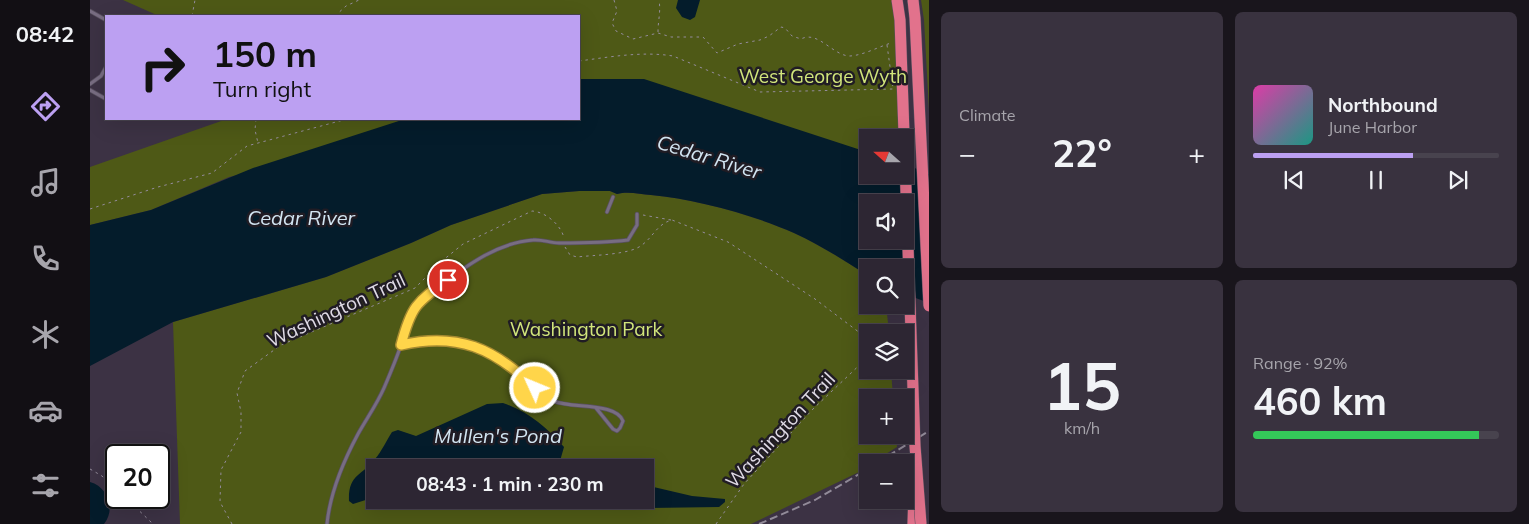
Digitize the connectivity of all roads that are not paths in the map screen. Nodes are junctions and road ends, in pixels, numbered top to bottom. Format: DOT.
graph roads {
  1 [pos="897,0"];
  2 [pos="913,0"];
  3 [pos="90,11"];
  4 [pos="105,19"];
  5 [pos="105,69"];
  6 [pos="90,84"];
  7 [pos="90,90"];
  8 [pos="105,98"];
  9 [pos="613,196"];
  10 [pos="607,212"];
  11 [pos="637,214"];
  12 [pos="929,306"];
  13 [pos="401,345"];
  14 [pos="596,408"];
  15 [pos="915,446"];
  16 [pos="327,524"];
  17 [pos="914,524"];
  18 [pos="921,524"];
  1 -- 15 [label="highway, bridge"];
  2 -- 12 [label="highway, bridge"];
  3 -- 4 [label="lane"];
  5 -- 6 [label="lane"];
  7 -- 8 [label="lane"];
  9 -- 10 [label="lane"];
  11 -- 13 [label="lane"];
  13 -- 14 [label="lane"];
  13 -- 16 [label="lane"];
  14 -- 14 [label="lane"];
  15 -- 17 [label="highway, bridge"];
  15 -- 18 [label="highway, bridge"];
}
